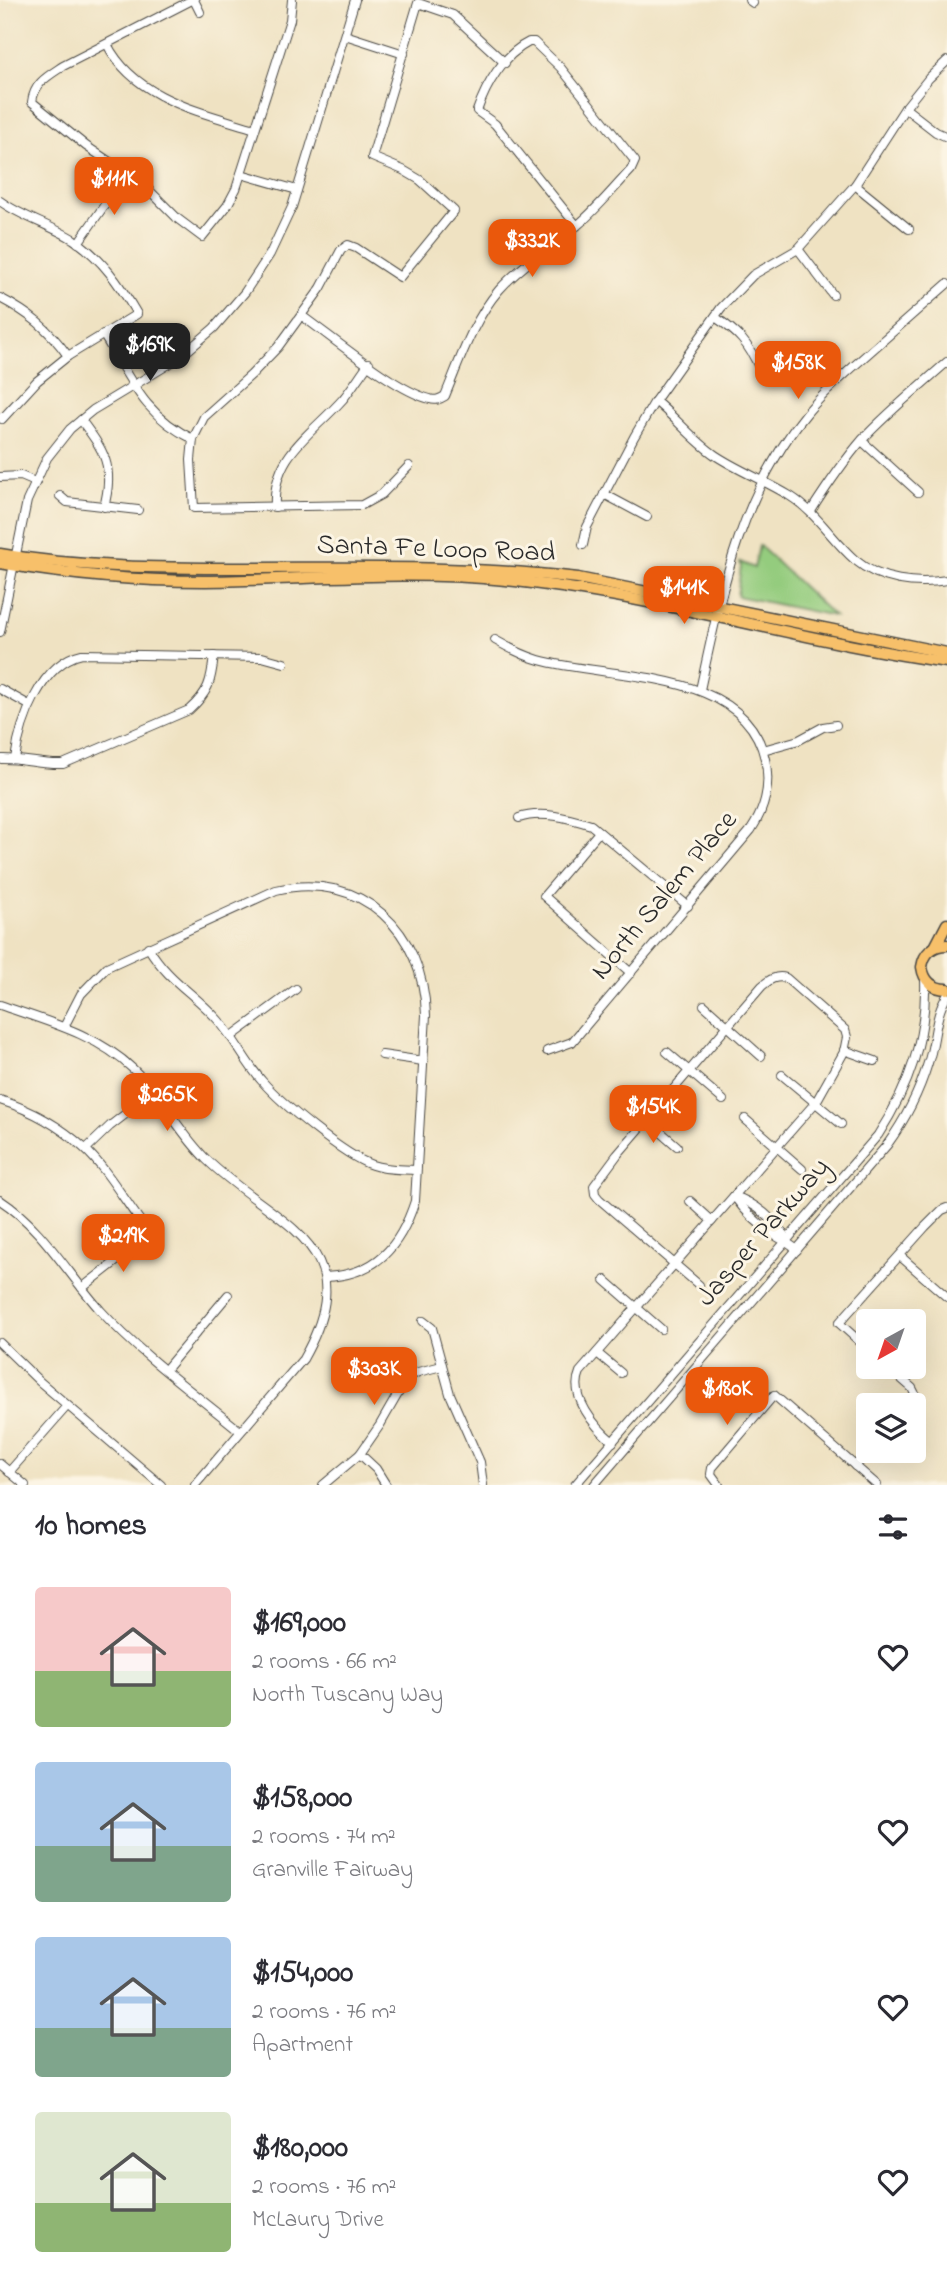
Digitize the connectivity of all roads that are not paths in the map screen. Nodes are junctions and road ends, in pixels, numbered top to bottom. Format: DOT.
graph roads {
  1 [pos="193,0"];
  2 [pos="292,0"];
  3 [pos="355,0"];
  4 [pos="200,12"];
  5 [pos="345,35"];
  6 [pos="107,44"];
  7 [pos="404,54"];
  8 [pos="947,61"];
  9 [pos="505,63"];
  10 [pos="905,108"];
  11 [pos="255,129"];
  12 [pos="947,137"];
  13 [pos="127,173"];
  14 [pos="241,174"];
  15 [pos="855,185"];
  16 [pos="298,190"];
  17 [pos="0,201"];
  18 [pos="577,226"];
  19 [pos="909,229"];
  20 [pos="78,243"];
  21 [pos="798,249"];
  22 [pos="947,284"];
  23 [pos="833,295"];
  24 [pos="0,298"];
  25 [pos="302,316"];
  26 [pos="715,317"];
  27 [pos="103,334"];
  28 [pos="68,356"];
  29 [pos="369,363"];
  30 [pos="945,367"];
  31 [pos="760,369"];
  32 [pos="134,385"];
  33 [pos="655,401"];
  34 [pos="0,417"];
  35 [pos="81,420"];
  36 [pos="193,439"];
  37 [pos="862,441"];
  38 [pos="409,466"];
  39 [pos="0,477"];
  40 [pos="762,480"];
  41 [pos="35,482"];
  42 [pos="918,492"];
  43 [pos="604,494"];
  44 [pos="60,496"];
  45 [pos="104,507"];
  46 [pos="275,507"];
  47 [pos="138,510"];
  48 [pos="811,511"];
  49 [pos="647,517"];
  50 [pos="583,545"];
  51 [pos="0,554"];
  52 [pos="13,561"];
  53 [pos="0,563"];
  54 [pos="947,580"];
  55 [pos="716,611"];
  56 [pos="0,632"];
  57 [pos="495,640"];
  58 [pos="947,653"];
  59 [pos="214,656"];
  60 [pos="947,662"];
  61 [pos="284,663"];
  62 [pos="0,689"];
  63 [pos="700,690"];
  64 [pos="29,705"];
  65 [pos="836,725"];
  66 [pos="763,750"];
  67 [pos="0,759"];
  68 [pos="15,759"];
  69 [pos="519,818"];
  70 [pos="600,832"];
  71 [pos="688,906"];
  72 [pos="947,924"];
  73 [pos="947,945"];
  74 [pos="148,947"];
  75 [pos="935,947"];
  76 [pos="631,973"];
  77 [pos="925,979"];
  78 [pos="296,989"];
  79 [pos="947,989"];
  80 [pos="947,996"];
  81 [pos="0,1005"];
  82 [pos="704,1006"];
  83 [pos="64,1027"];
  84 [pos="728,1027"];
  85 [pos="232,1036"];
  86 [pos="844,1050"];
  87 [pos="547,1051"];
  88 [pos="667,1052"];
  89 [pos="382,1055"];
  90 [pos="761,1056"];
  91 [pos="423,1061"];
  92 [pos="875,1061"];
  93 [pos="691,1072"];
  94 [pos="782,1075"];
  95 [pos="154,1092"];
  96 [pos="0,1100"];
  97 [pos="723,1100"];
  98 [pos="625,1101"];
  99 [pos="816,1102"];
  100 [pos="746,1119"];
  101 [pos="648,1121"];
  102 [pos="841,1124"];
  103 [pos="677,1146"];
  104 [pos="777,1146"];
  105 [pos="86,1149"];
  106 [pos="802,1169"];
  107 [pos="415,1170"];
  108 [pos="734,1196"];
  109 [pos="0,1200"];
  110 [pos="690,1201"];
  111 [pos="947,1208"];
  112 [pos="712,1221"];
  113 [pos="788,1241"];
  114 [pos="797,1250"];
  115 [pos="900,1256"];
  116 [pos="674,1264"];
  117 [pos="325,1277"];
  118 [pos="605,1280"];
  119 [pos="699,1285"];
  120 [pos="82,1288"];
  121 [pos="228,1295"];
  122 [pos="947,1297"];
  123 [pos="637,1307"];
  124 [pos="422,1321"];
  125 [pos="661,1329"];
  126 [pos="856,1338"];
  127 [pos="0,1343"];
  128 [pos="597,1353"];
  129 [pos="442,1366"];
  130 [pos="166,1369"];
  131 [pos="621,1373"];
  132 [pos="902,1379"];
  133 [pos="914,1393"];
  134 [pos="67,1405"];
  135 [pos="240,1431"];
  136 [pos="613,1442"];
  137 [pos="360,1454"];
  138 [pos="858,1463"];
  139 [pos="0,1464"];
  140 [pos="855,1466"];
  141 [pos="9,1472"];
  142 [pos="25,1485"];
  143 [pos="161,1485"];
  144 [pos="195,1485"];
  145 [pos="323,1485"];
  146 [pos="386,1485"];
  147 [pos="483,1485"];
  148 [pos="575,1485"];
  149 [pos="594,1485"];
  150 [pos="719,1485"];
  151 [pos="877,1485"];
  1 -- 4 [label="street"];
  1 -- 6 [label="street"];
  2 -- 11 [label="street"];
  3 -- 5 [label="street"];
  5 -- 7 [label="street"];
  5 -- 16 [label="street"];
  6 -- 11 [label="street"];
  6 -- 13 [label="street"];
  7 -- 9 [label="street"];
  7 -- 25 [label="street"];
  8 -- 10 [label="street"];
  9 -- 18 [label="street"];
  9 -- 18 [label="street"];
  10 -- 12 [label="street"];
  10 -- 15 [label="street"];
  11 -- 14 [label="street"];
  13 -- 14 [label="street"];
  13 -- 20 [label="street"];
  14 -- 16 [label="street"];
  15 -- 19 [label="street"];
  15 -- 21 [label="street"];
  16 -- 32 [label="street"];
  17 -- 20 [label="street"];
  18 -- 29 [label="street"];
  20 -- 27 [label="street"];
  21 -- 23 [label="street"];
  21 -- 26 [label="street"];
  22 -- 40 [label="street"];
  24 -- 28 [label="street"];
  25 -- 29 [label="street"];
  25 -- 36 [label="street"];
  26 -- 31 [label="street"];
  26 -- 33 [label="street"];
  27 -- 28 [label="street"];
  27 -- 32 [label="street"];
  28 -- 34 [label="street"];
  29 -- 46 [label="street"];
  30 -- 37 [label="street"];
  32 -- 35 [label="street"];
  32 -- 36 [label="street"];
  33 -- 40 [label="street"];
  33 -- 43 [label="street"];
  35 -- 41 [label="street"];
  35 -- 45 [label="street"];
  36 -- 46 [label="street"];
  37 -- 42 [label="street"];
  37 -- 48 [label="street"];
  38 -- 46 [label="street"];
  39 -- 41 [label="street"];
  40 -- 48 [label="street"];
  40 -- 55 [label="street"];
  41 -- 52 [label="street"];
  43 -- 49 [label="street"];
  43 -- 50 [label="street"];
  44 -- 45 [label="street"];
  45 -- 47 [label="street"];
  48 -- 54 [label="street"];
  51 -- 52 [label="main road, Santa Fe Loop Road"];
  52 -- 53 [label="main road, Santa Fe Loop Road"];
  52 -- 55 [label="main road, Santa Fe Loop Road"];
  52 -- 56 [label="street"];
  55 -- 58 [label="main road, Santa Fe Loop Road"];
  55 -- 60 [label="main road, Santa Fe Loop Road"];
  55 -- 63 [label="street"];
  57 -- 63 [label="street, North Salem Place"];
  59 -- 61 [label="street"];
  59 -- 64 [label="street"];
  59 -- 68 [label="street"];
  62 -- 64 [label="street"];
  63 -- 66 [label="street, North Salem Place"];
  64 -- 68 [label="street"];
  65 -- 66 [label="street"];
  66 -- 71 [label="street, North Salem Place"];
  67 -- 68 [label="street"];
  69 -- 70 [label="street"];
  70 -- 71 [label="street"];
  70 -- 76 [label="street"];
  71 -- 76 [label="street, North Salem Place"];
  72 -- 75 [label="main road"];
  73 -- 75 [label="main road"];
  74 -- 83 [label="street"];
  74 -- 85 [label="street"];
  74 -- 91 [label="street"];
  75 -- 77 [label="main road"];
  76 -- 87 [label="street, North Salem Place"];
  77 -- 79 [label="main road"];
  77 -- 113 [label="street, Jasper Parkway"];
  78 -- 85 [label="street"];
  80 -- 114 [label="street, Jasper Parkway"];
  81 -- 83 [label="street"];
  82 -- 84 [label="street"];
  83 -- 95 [label="street"];
  84 -- 86 [label="street"];
  84 -- 90 [label="street"];
  84 -- 93 [label="street"];
  85 -- 107 [label="street"];
  86 -- 92 [label="street"];
  86 -- 99 [label="street"];
  88 -- 93 [label="street"];
  89 -- 91 [label="street"];
  91 -- 107 [label="street"];
  93 -- 97 [label="street"];
  93 -- 101 [label="street"];
  94 -- 99 [label="street"];
  95 -- 105 [label="street"];
  95 -- 117 [label="street"];
  96 -- 105 [label="street"];
  98 -- 101 [label="street"];
  99 -- 102 [label="street"];
  99 -- 104 [label="street"];
  100 -- 104 [label="street"];
  101 -- 103 [label="street"];
  101 -- 116 [label="street"];
  104 -- 106 [label="street"];
  104 -- 108 [label="street"];
  105 -- 120 [label="street"];
  107 -- 117 [label="street"];
  108 -- 112 [label="street"];
  108 -- 113 [label="street"];
  109 -- 120 [label="street"];
  110 -- 112 [label="street"];
  111 -- 115 [label="street"];
  112 -- 116 [label="street"];
  113 -- 114 [label="street"];
  113 -- 136 [label="street, Jasper Parkway"];
  114 -- 149 [label="street, Jasper Parkway"];
  115 -- 122 [label="street"];
  115 -- 126 [label="street"];
  116 -- 119 [label="street"];
  116 -- 123 [label="street"];
  117 -- 135 [label="street"];
  118 -- 123 [label="street"];
  120 -- 130 [label="street"];
  121 -- 130 [label="street"];
  123 -- 125 [label="street"];
  123 -- 128 [label="street"];
  124 -- 129 [label="street"];
  127 -- 134 [label="street"];
  128 -- 131 [label="street"];
  128 -- 136 [label="street"];
  129 -- 137 [label="street"];
  129 -- 147 [label="street"];
  130 -- 135 [label="street"];
  132 -- 133 [label="street"];
  134 -- 141 [label="street"];
  134 -- 143 [label="street"];
  135 -- 144 [label="street"];
  136 -- 148 [label="street, Jasper Parkway"];
  137 -- 145 [label="street"];
  137 -- 146 [label="street"];
  138 -- 140 [label="street"];
  139 -- 141 [label="street"];
  140 -- 150 [label="street"];
  140 -- 151 [label="street"];
  141 -- 142 [label="street"];
}
